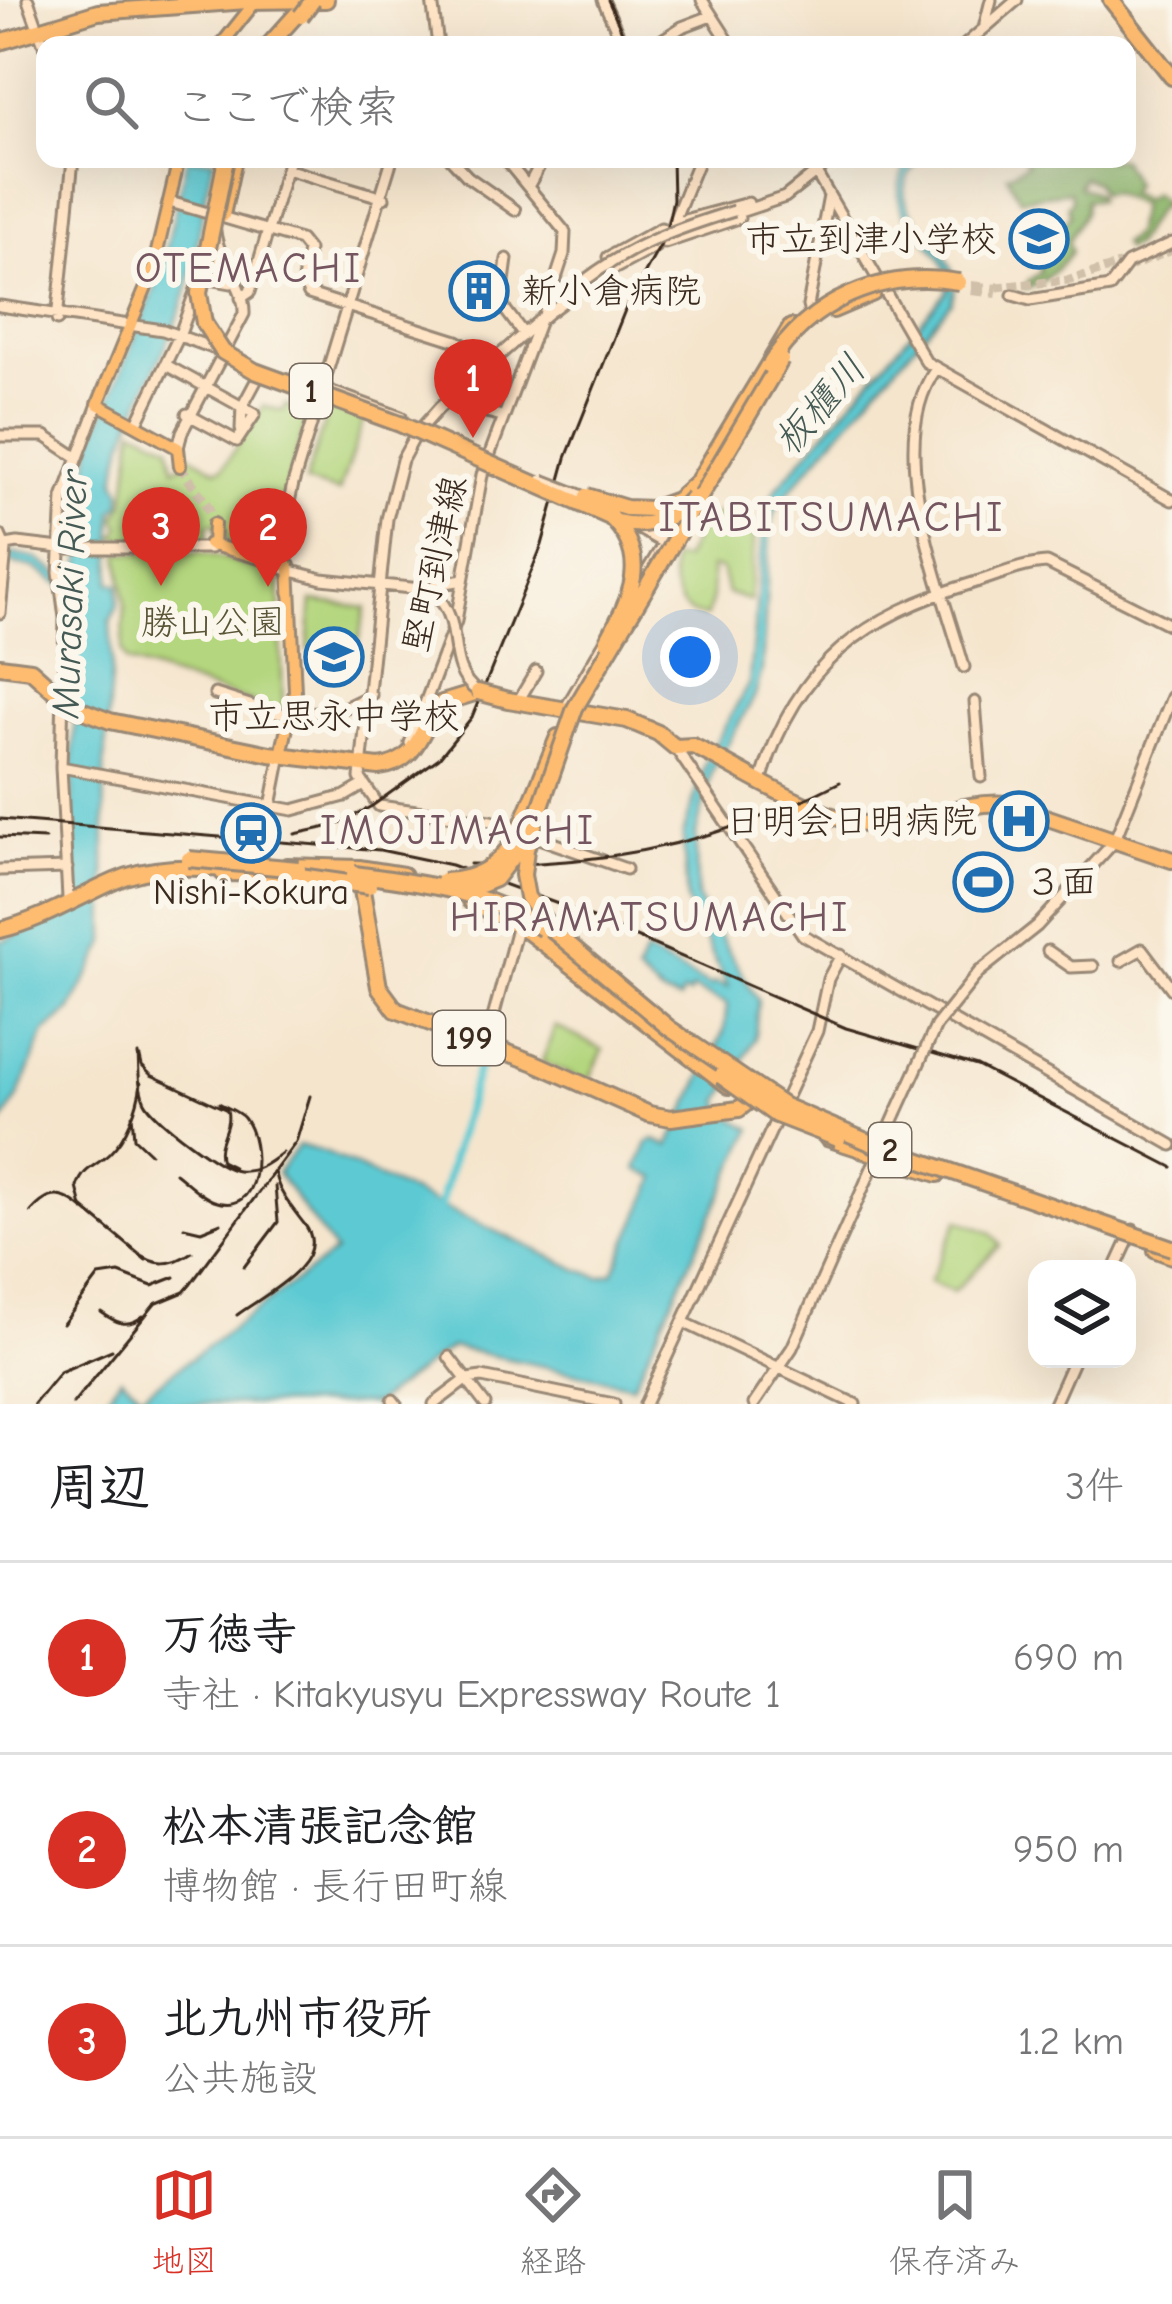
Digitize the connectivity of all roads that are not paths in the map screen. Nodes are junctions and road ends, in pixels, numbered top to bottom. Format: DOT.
graph roads {
  1 [pos="28,0"];
  2 [pos="208,0"];
  3 [pos="326,0"];
  4 [pos="435,0"];
  5 [pos="603,0"];
  6 [pos="702,0"];
  7 [pos="991,0"];
  8 [pos="1113,0"];
  9 [pos="258,1"];
  10 [pos="306,3"];
  11 [pos="1010,5"];
  12 [pos="711,16"];
  13 [pos="987,24"];
  14 [pos="38,27"];
  15 [pos="41,36"];
  16 [pos="229,36"];
  17 [pos="279,36"];
  18 [pos="440,36"];
  19 [pos="618,36"];
  20 [pos="668,36"];
  21 [pos="725,36"];
  22 [pos="973,36"];
  23 [pos="0,40"];
  24 [pos="1172,75"];
  25 [pos="73,168"];
  26 [pos="178,168"];
  27 [pos="225,168"];
  28 [pos="225,168"];
  29 [pos="225,168"];
  30 [pos="287,168"];
  31 [pos="299,168"];
  32 [pos="391,168"];
  33 [pos="460,168"];
  34 [pos="514,168"];
  35 [pos="538,168"];
  36 [pos="695,168"];
  37 [pos="813,168"];
  38 [pos="815,168"];
  39 [pos="529,185"];
  40 [pos="829,193"];
  41 [pos="382,197"];
  42 [pos="172,203"];
  43 [pos="748,203"];
  44 [pos="215,210"];
  45 [pos="515,210"];
  46 [pos="768,212"];
  47 [pos="662,228"];
  48 [pos="269,229"];
  49 [pos="1172,243"];
  50 [pos="608,257"];
  51 [pos="507,259"];
  52 [pos="610,271"];
  53 [pos="231,283"];
  54 [pos="965,285"];
  55 [pos="875,287"];
  56 [pos="1013,295"];
  57 [pos="848,297"];
  58 [pos="241,298"];
  59 [pos="564,298"];
  60 [pos="349,308"];
  61 [pos="0,309"];
  62 [pos="811,316"];
  63 [pos="58,318"];
  64 [pos="539,319"];
  65 [pos="134,328"];
  66 [pos="176,336"];
  67 [pos="510,347"];
  68 [pos="525,360"];
  69 [pos="234,361"];
  70 [pos="774,362"];
  71 [pos="166,365"];
  72 [pos="488,366"];
  73 [pos="936,369"];
  74 [pos="205,386"];
  75 [pos="464,388"];
  76 [pos="323,394"];
  77 [pos="757,395"];
  78 [pos="98,404"];
  79 [pos="242,406"];
  80 [pos="189,415"];
  81 [pos="502,416"];
  82 [pos="386,417"];
  83 [pos="136,425"];
  84 [pos="737,425"];
  85 [pos="421,431"];
  86 [pos="0,436"];
  87 [pos="444,442"];
  88 [pos="176,447"];
  89 [pos="78,458"];
  90 [pos="498,464"];
  91 [pos="178,466"];
  92 [pos="1172,500"];
  93 [pos="212,524"];
  94 [pos="668,543"];
  95 [pos="3,546"];
  96 [pos="60,546"];
  97 [pos="211,546"];
  98 [pos="286,567"];
  99 [pos="463,580"];
  100 [pos="381,584"];
  101 [pos="435,585"];
  102 [pos="943,592"];
  103 [pos="0,613"];
  104 [pos="1172,626"];
  105 [pos="0,666"];
  106 [pos="964,667"];
  107 [pos="536,670"];
  108 [pos="470,691"];
  109 [pos="215,694"];
  110 [pos="369,695"];
  111 [pos="1172,697"];
  112 [pos="513,698"];
  113 [pos="575,702"];
  114 [pos="975,702"];
  115 [pos="70,704"];
  116 [pos="290,710"];
  117 [pos="271,712"];
  118 [pos="366,719"];
  119 [pos="349,730"];
  120 [pos="281,732"];
  121 [pos="560,738"];
  122 [pos="682,750"];
  123 [pos="279,753"];
  124 [pos="405,755"];
  125 [pos="715,756"];
  126 [pos="365,763"];
  127 [pos="66,767"];
  128 [pos="981,776"];
  129 [pos="762,778"];
  130 [pos="364,785"];
  131 [pos="268,806"];
  132 [pos="526,831"];
  133 [pos="1092,834"];
  134 [pos="1114,842"];
  135 [pos="1172,860"];
  136 [pos="190,865"];
  137 [pos="67,868"];
  138 [pos="626,869"];
  139 [pos="0,870"];
  140 [pos="131,872"];
  141 [pos="357,873"];
  142 [pos="286,874"];
  143 [pos="520,888"];
  144 [pos="72,899"];
  145 [pos="0,927"];
  146 [pos="517,928"];
  147 [pos="552,943"];
  148 [pos="1048,951"];
  149 [pos="840,957"];
  150 [pos="1121,961"];
  151 [pos="1093,966"];
  152 [pos="1172,988"];
  153 [pos="633,1001"];
  154 [pos="667,1031"];
  155 [pos="484,1043"];
  156 [pos="728,1071"];
  157 [pos="744,1092"];
  158 [pos="779,1110"];
  159 [pos="834,1132"];
  160 [pos="1172,1142"];
  161 [pos="881,1149"];
  162 [pos="1131,1235"];
  163 [pos="1170,1251"];
  164 [pos="1119,1260"];
  165 [pos="683,1322"];
  166 [pos="449,1357"];
  167 [pos="1071,1368"];
  168 [pos="780,1370"];
  169 [pos="467,1379"];
  170 [pos="575,1400"];
  171 [pos="434,1404"];
  172 [pos="485,1404"];
  173 [pos="614,1404"];
  174 [pos="645,1404"];
  175 [pos="754,1404"];
  176 [pos="855,1404"];
  177 [pos="1054,1404"];
  1 -- 14 [label="street"];
  2 -- 14 [label="highway"];
  3 -- 10 [label="highway"];
  4 -- 18 [label="street"];
  5 -- 19 [label="street"];
  6 -- 12 [label="street"];
  7 -- 13 [label="street"];
  8 -- 24 [label="highway"];
  9 -- 10 [label="highway"];
  9 -- 14 [label="highway"];
  9 -- 16 [label="main road"];
  10 -- 17 [label="highway"];
  11 -- 13 [label="street"];
  12 -- 20 [label="street"];
  12 -- 21 [label="street"];
  13 -- 22 [label="street"];
  14 -- 15 [label="street"];
  14 -- 23 [label="highway"];
  25 -- 63 [label="street"];
  26 -- 42 [label="main road"];
  27 -- 44 [label="highway, bridge"];
  28 -- 44 [label="street"];
  29 -- 82 [label="highway, 1, bridge"];
  30 -- 48 [label="street"];
  31 -- 41 [label="street"];
  32 -- 41 [label="street"];
  33 -- 45 [label="street"];
  34 -- 39 [label="street"];
  35 -- 39 [label="street"];
  36 -- 43 [label="street"];
  37 -- 59 [label="street, 堅町到津線, bridge"];
  38 -- 40 [label="street"];
  39 -- 64 [label="street"];
  40 -- 55 [label="street"];
  40 -- 62 [label="street"];
  41 -- 60 [label="street"];
  42 -- 44 [label="street"];
  42 -- 65 [label="main road"];
  44 -- 48 [label="street"];
  44 -- 53 [label="street"];
  44 -- 58 [label="street"];
  46 -- 52 [label="street"];
  47 -- 50 [label="street"];
  48 -- 58 [label="street"];
  48 -- 60 [label="street"];
  49 -- 56 [label="street"];
  51 -- 64 [label="street"];
  53 -- 58 [label="street"];
  53 -- 66 [label="street"];
  54 -- 70 [label="highway, 1, bridge"];
  55 -- 57 [label="highway"];
  55 -- 62 [label="street"];
  55 -- 73 [label="street"];
  57 -- 70 [label="highway, bridge"];
  57 -- 77 [label="highway, bridge"];
  58 -- 69 [label="street"];
  59 -- 64 [label="street"];
  59 -- 64 [label="street, 堅町到津線"];
  59 -- 64 [label="street, 堅町到津線"];
  60 -- 72 [label="street"];
  60 -- 76 [label="street"];
  61 -- 63 [label="street"];
  62 -- 94 [label="street"];
  63 -- 65 [label="street"];
  64 -- 67 [label="street"];
  64 -- 68 [label="street, 堅町到津線"];
  64 -- 72 [label="street"];
  65 -- 66 [label="street"];
  65 -- 78 [label="main road"];
  66 -- 69 [label="street"];
  66 -- 71 [label="street"];
  67 -- 68 [label="street"];
  67 -- 72 [label="street"];
  68 -- 81 [label="street, 堅町到津線"];
  69 -- 74 [label="street"];
  69 -- 76 [label="street"];
  69 -- 79 [label="street"];
  69 -- 82 [label="highway, bridge"];
  69 -- 87 [label="highway, bridge"];
  70 -- 77 [label="highway, 1, bridge"];
  70 -- 84 [label="highway, 1, bridge"];
  71 -- 74 [label="street"];
  71 -- 83 [label="street"];
  72 -- 75 [label="street"];
  73 -- 92 [label="street"];
  73 -- 102 [label="street"];
  74 -- 79 [label="street"];
  74 -- 80 [label="street"];
  75 -- 81 [label="street"];
  75 -- 85 [label="street"];
  76 -- 85 [label="street"];
  76 -- 98 [label="street"];
  77 -- 84 [label="highway, 1, bridge"];
  78 -- 83 [label="main road"];
  78 -- 89 [label="street"];
  79 -- 80 [label="street"];
  80 -- 88 [label="street"];
  81 -- 99 [label="street, 堅町到津線"];
  82 -- 87 [label="highway, 1, bridge"];
  83 -- 88 [label="main road"];
  84 -- 87 [label="highway, 1, bridge"];
  84 -- 90 [label="highway, 1, bridge"];
  84 -- 113 [label="highway, 1, bridge"];
  85 -- 87 [label="street"];
  85 -- 100 [label="street"];
  86 -- 89 [label="street"];
  87 -- 90 [label="highway, 1, bridge"];
  87 -- 94 [label="street, bridge"];
  87 -- 113 [label="highway, 1, bridge"];
  88 -- 91 [label="main road"];
  89 -- 96 [label="street"];
  90 -- 113 [label="highway, 1, bridge"];
  93 -- 97 [label="main road"];
  94 -- 113 [label="street"];
  95 -- 96 [label="street"];
  95 -- 103 [label="street"];
  96 -- 97 [label="street"];
  96 -- 115 [label="street"];
  97 -- 98 [label="main road"];
  98 -- 100 [label="street"];
  98 -- 116 [label="main road"];
  99 -- 101 [label="street"];
  99 -- 124 [label="street, 堅町到津線"];
  100 -- 108 [label="street, bridge"];
  100 -- 110 [label="street"];
  102 -- 104 [label="street"];
  102 -- 106 [label="street"];
  102 -- 129 [label="street"];
  105 -- 115 [label="highway"];
  107 -- 112 [label="street"];
  108 -- 112 [label="highway, bridge"];
  108 -- 124 [label="highway"];
  109 -- 117 [label="street"];
  110 -- 116 [label="street"];
  110 -- 118 [label="street"];
  111 -- 134 [label="street"];
  112 -- 113 [label="highway"];
  113 -- 121 [label="highway, bridge"];
  113 -- 122 [label="highway"];
  113 -- 122 [label="highway"];
  114 -- 128 [label="street"];
  115 -- 123 [label="highway"];
  115 -- 127 [label="street"];
  116 -- 117 [label="street"];
  116 -- 120 [label="main road"];
  116 -- 123 [label="main road"];
  117 -- 120 [label="street"];
  118 -- 119 [label="street"];
  118 -- 126 [label="street"];
  120 -- 123 [label="main road"];
  121 -- 132 [label="highway, bridge"];
  121 -- 141 [label="highway, bridge"];
  121 -- 142 [label="highway, bridge"];
  121 -- 153 [label="highway, bridge"];
  122 -- 125 [label="highway"];
  122 -- 149 [label="street"];
  123 -- 126 [label="highway"];
  123 -- 131 [label="street"];
  124 -- 126 [label="highway"];
  125 -- 129 [label="highway"];
  125 -- 133 [label="highway"];
  126 -- 130 [label="street"];
  127 -- 131 [label="street"];
  127 -- 137 [label="street"];
  129 -- 133 [label="highway"];
  130 -- 131 [label="street"];
  130 -- 132 [label="street"];
  132 -- 138 [label="street"];
  132 -- 143 [label="street"];
  132 -- 147 [label="highway, bridge"];
  133 -- 134 [label="highway"];
  134 -- 135 [label="highway"];
  134 -- 161 [label="street, bridge"];
  136 -- 140 [label="highway"];
  136 -- 141 [label="highway, bridge"];
  136 -- 142 [label="highway, bridge"];
  137 -- 139 [label="street"];
  137 -- 144 [label="street"];
  140 -- 141 [label="highway"];
  140 -- 144 [label="highway"];
  141 -- 153 [label="highway, 2, bridge"];
  141 -- 155 [label="highway, 199"];
  141 -- 157 [label="highway, bridge"];
  142 -- 147 [label="highway, bridge"];
  144 -- 145 [label="highway"];
  146 -- 155 [label="street"];
  147 -- 153 [label="highway, bridge"];
  148 -- 151 [label="street"];
  149 -- 158 [label="street"];
  149 -- 160 [label="street"];
  150 -- 152 [label="street"];
  153 -- 154 [label="highway, 2, bridge"];
  153 -- 156 [label="highway, 2, bridge"];
  154 -- 159 [label="highway, bridge"];
  154 -- 163 [label="highway, 2, bridge"];
  155 -- 157 [label="highway, 199"];
  156 -- 159 [label="highway, bridge"];
  156 -- 163 [label="highway, 2, bridge"];
  157 -- 158 [label="highway"];
  158 -- 161 [label="highway"];
  158 -- 165 [label="street"];
  159 -- 161 [label="highway"];
  161 -- 162 [label="highway"];
  161 -- 168 [label="street"];
  162 -- 163 [label="highway"];
  162 -- 164 [label="street"];
  165 -- 168 [label="street"];
  165 -- 174 [label="street"];
  166 -- 169 [label="street"];
  167 -- 177 [label="street"];
  168 -- 175 [label="street"];
  168 -- 176 [label="street"];
  169 -- 170 [label="street"];
  169 -- 171 [label="street"];
  169 -- 172 [label="street"];
  170 -- 173 [label="street"];
}
